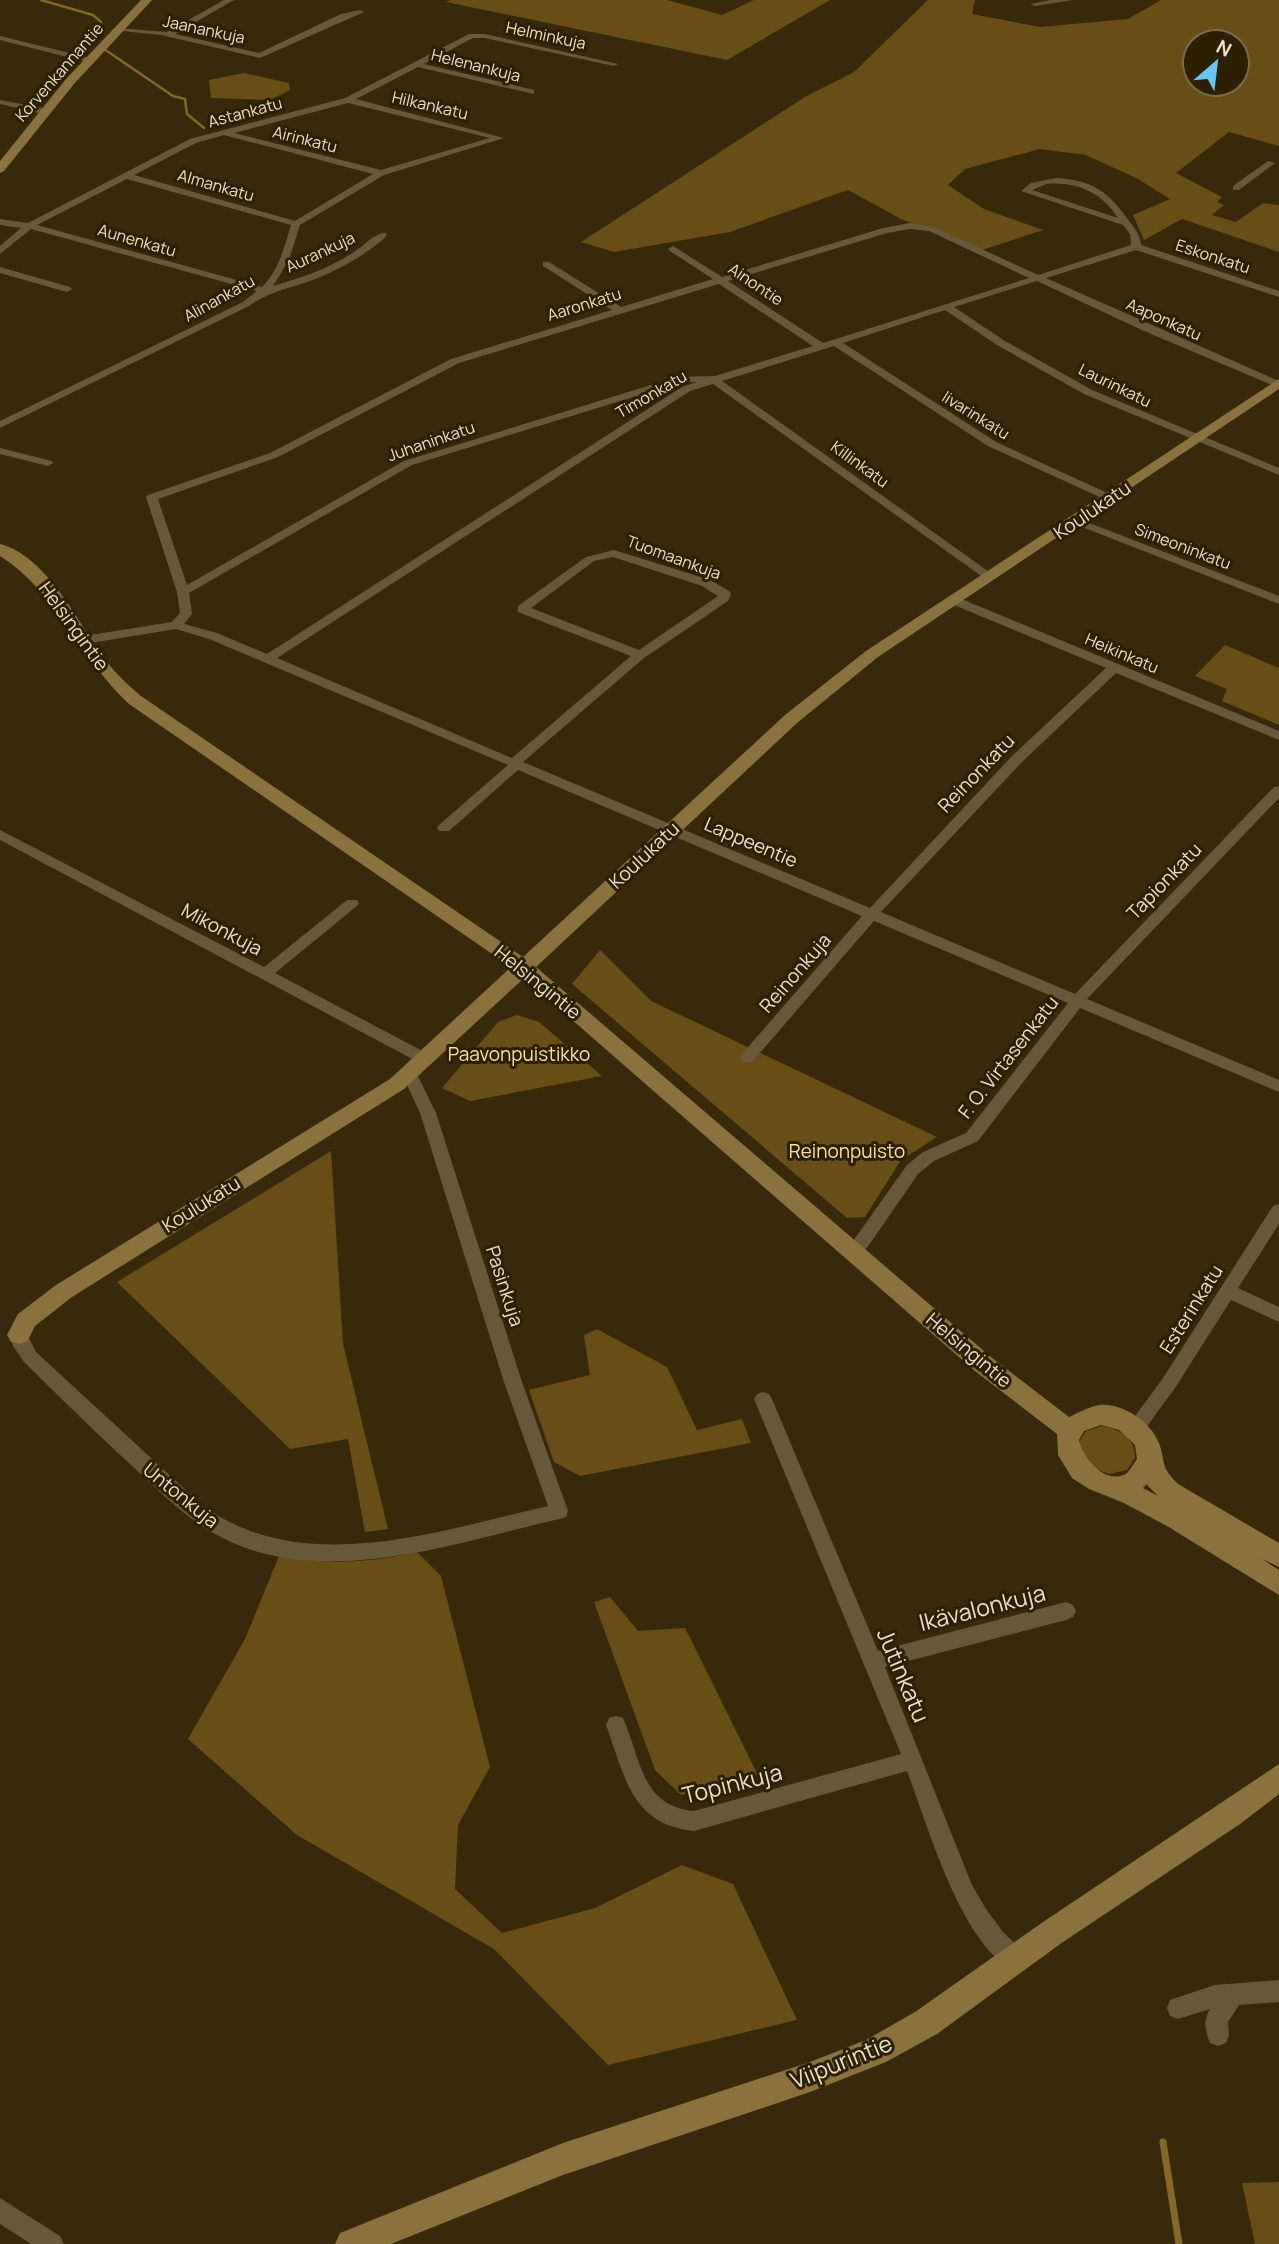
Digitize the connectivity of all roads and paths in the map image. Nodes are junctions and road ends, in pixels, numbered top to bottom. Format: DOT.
graph roads {
  1 [pos="146,0"];
  2 [pos="230,0"];
  3 [pos="1069,0"];
  4 [pos="1035,4"];
  5 [pos="360,12"];
  6 [pos="116,30"];
  7 [pos="168,35"];
  8 [pos="472,36"];
  9 [pos="0,38"];
  10 [pos="87,60"];
  11 [pos="415,64"];
  12 [pos="614,64"];
  13 [pos="530,92"];
  14 [pos="348,100"];
  15 [pos="0,102"];
  16 [pos="43,111"];
  17 [pos="222,132"];
  18 [pos="1271,163"];
  19 [pos="0,169"];
  20 [pos="381,173"];
  21 [pos="128,176"];
  22 [pos="1236,188"];
  23 [pos="0,222"];
  24 [pos="296,223"];
  25 [pos="1126,223"];
  26 [pos="29,226"];
  27 [pos="383,235"];
  28 [pos="1136,247"];
  29 [pos="673,249"];
  30 [pos="0,251"];
  31 [pos="546,264"];
  32 [pos="0,270"];
  33 [pos="1037,279"];
  34 [pos="723,280"];
  35 [pos="67,289"];
  36 [pos="266,291"];
  37 [pos="1279,294"];
  38 [pos="947,307"];
  39 [pos="618,310"];
  40 [pos="835,342"];
  41 [pos="821,346"];
  42 [pos="713,379"];
  43 [pos="1278,384"];
  44 [pos="0,425"];
  45 [pos="1197,439"];
  46 [pos="0,451"];
  47 [pos="48,463"];
  48 [pos="1279,472"];
  49 [pos="1110,498"];
  50 [pos="1076,521"];
  51 [pos="0,549"];
  52 [pos="988,576"];
  53 [pos="183,592"];
  54 [pos="953,600"];
  55 [pos="1279,600"];
  56 [pos="176,625"];
  57 [pos="84,640"];
  58 [pos="639,655"];
  59 [pos="269,658"];
  60 [pos="1115,667"];
  61 [pos="1279,736"];
  62 [pos="515,764"];
  63 [pos="1279,790"];
  64 [pos="444,828"];
  65 [pos="672,829"];
  66 [pos="0,834"];
  67 [pos="352,903"];
  68 [pos="872,913"];
  69 [pos="524,967"];
  70 [pos="265,974"];
  71 [pos="1079,1000"];
  72 [pos="747,1058"];
  73 [pos="418,1066"];
  74 [pos="1279,1086"];
  75 [pos="1279,1210"];
  76 [pos="853,1251"];
  77 [pos="1228,1291"];
  78 [pos="1279,1315"];
  79 [pos="19,1335"];
  80 [pos="763,1399"];
  81 [pos="1136,1428"];
  82 [pos="1070,1431"];
  83 [pos="1149,1462"];
  84 [pos="1109,1485"];
  85 [pos="559,1511"];
  86 [pos="1279,1556"];
  87 [pos="1279,1584"];
  88 [pos="1066,1611"];
  89 [pos="871,1662"];
  90 [pos="616,1725"];
  91 [pos="913,1760"];
  92 [pos="1279,1777"];
  93 [pos="1016,1960"];
  94 [pos="1279,1991"];
  95 [pos="1234,1994"];
  96 [pos="1178,2008"];
  97 [pos="1218,2035"];
  98 [pos="0,2210"];
  99 [pos="52,2244"];
  100 [pos="351,2244"];
  1 -- 6 [label="main road, Korvenkannantie"];
  2 -- 7 [label="street"];
  3 -- 4 [label="street"];
  5 -- 7 [label="street, Jaanankuja"];
  6 -- 7 [label="street, Jaanankuja"];
  6 -- 10 [label="main road, Korvenkannantie"];
  8 -- 11 [label="street, Astankatu"];
  8 -- 12 [label="street, Helminkuja"];
  9 -- 10 [label="street"];
  10 -- 16 [label="main road, Korvenkannantie"];
  11 -- 13 [label="street, Helenankuja"];
  11 -- 14 [label="street, Astankatu"];
  14 -- 17 [label="street, Astankatu"];
  14 -- 20 [label="street, Hilkankatu"];
  15 -- 16 [label="street"];
  16 -- 19 [label="main road, Korvenkannantie"];
  17 -- 20 [label="street, Airinkatu"];
  17 -- 21 [label="street, Astankatu"];
  18 -- 22 [label="street"];
  20 -- 24 [label="street"];
  21 -- 24 [label="street, Almankatu"];
  21 -- 26 [label="street, Astankatu"];
  23 -- 26 [label="street, Aunenkatu"];
  24 -- 36 [label="street, Alinankatu"];
  25 -- 25 [label="street"];
  25 -- 28 [label="street"];
  26 -- 30 [label="street, Astankatu"];
  26 -- 36 [label="street, Aunenkatu"];
  27 -- 36 [label="street, Aurankuja"];
  28 -- 33 [label="street, Timonkatu"];
  28 -- 37 [label="street, Eskonkatu"];
  29 -- 34 [label="street, Ainontie"];
  31 -- 39 [label="street"];
  32 -- 35 [label="street"];
  33 -- 34 [label="street, Aaronkatu"];
  33 -- 38 [label="street, Timonkatu"];
  33 -- 43 [label="street, Aaponkatu"];
  34 -- 39 [label="street, Aaronkatu"];
  34 -- 41 [label="street, Ainontie"];
  36 -- 44 [label="street, Alinankatu"];
  38 -- 40 [label="street, Timonkatu"];
  38 -- 45 [label="street, Laurinkatu"];
  39 -- 53 [label="street, Aaronkatu"];
  40 -- 41 [label="street, Timonkatu"];
  40 -- 49 [label="street, Iivarinkatu"];
  41 -- 42 [label="street, Timonkatu"];
  42 -- 52 [label="street, Killinkatu"];
  42 -- 53 [label="street, Juhaninkatu"];
  42 -- 59 [label="street, Timonkatu"];
  43 -- 45 [label="main road, Koulukatu"];
  45 -- 48 [label="street, Laurinkatu"];
  45 -- 49 [label="main road, Koulukatu"];
  46 -- 47 [label="street"];
  49 -- 50 [label="main road, Koulukatu"];
  50 -- 52 [label="main road, Koulukatu"];
  50 -- 55 [label="street, Simeoninkatu"];
  51 -- 57 [label="main road, Helsingintie"];
  52 -- 54 [label="main road, Koulukatu"];
  53 -- 56 [label="street"];
  54 -- 60 [label="street, Heikinkatu"];
  54 -- 65 [label="main road, Koulukatu"];
  56 -- 57 [label="street, Lappeentie"];
  56 -- 59 [label="street, Lappeentie"];
  57 -- 69 [label="main road, Helsingintie"];
  58 -- 58 [label="street, Tuomaankuja"];
  58 -- 62 [label="street, Tuomaankuja"];
  59 -- 62 [label="street, Lappeentie"];
  60 -- 61 [label="street, Heikinkatu"];
  60 -- 68 [label="street, Reinonkatu"];
  62 -- 64 [label="street, Tuomaankuja"];
  62 -- 65 [label="street, Lappeentie"];
  63 -- 71 [label="street, Tapionkatu"];
  65 -- 68 [label="street, Lappeentie"];
  65 -- 69 [label="main road, Koulukatu"];
  66 -- 70 [label="street, Mikonkuja"];
  67 -- 70 [label="street"];
  68 -- 71 [label="street, Lappeentie"];
  68 -- 72 [label="street, Reinonkuja"];
  69 -- 73 [label="main road, Koulukatu"];
  69 -- 76 [label="main road, Helsingintie"];
  70 -- 73 [label="street, Mikonkuja"];
  71 -- 74 [label="street, Lappeentie"];
  71 -- 76 [label="street, F. O. Virtasenkatu"];
  73 -- 79 [label="main road, Koulukatu"];
  73 -- 85 [label="street, Pasinkuja"];
  75 -- 77 [label="street, Esterinkatu"];
  76 -- 82 [label="main road, Helsingintie"];
  77 -- 78 [label="street"];
  77 -- 81 [label="street, Esterinkatu"];
  79 -- 85 [label="street, Untonkuja"];
  80 -- 89 [label="street, Jutinkatu"];
  81 -- 82 [label="main road"];
  81 -- 83 [label="main road"];
  82 -- 84 [label="main road"];
  83 -- 84 [label="main road"];
  83 -- 86 [label="main road"];
  84 -- 87 [label="main road"];
  88 -- 89 [label="street, Ikävalonkuja"];
  89 -- 91 [label="street, Jutinkatu"];
  90 -- 91 [label="street, Topinkuja"];
  91 -- 93 [label="street, Jutinkatu"];
  92 -- 93 [label="main road, Viipurintie"];
  93 -- 100 [label="main road, Viipurintie"];
  94 -- 95 [label="street"];
  95 -- 96 [label="street"];
  95 -- 97 [label="street"];
  98 -- 99 [label="street"];
}
